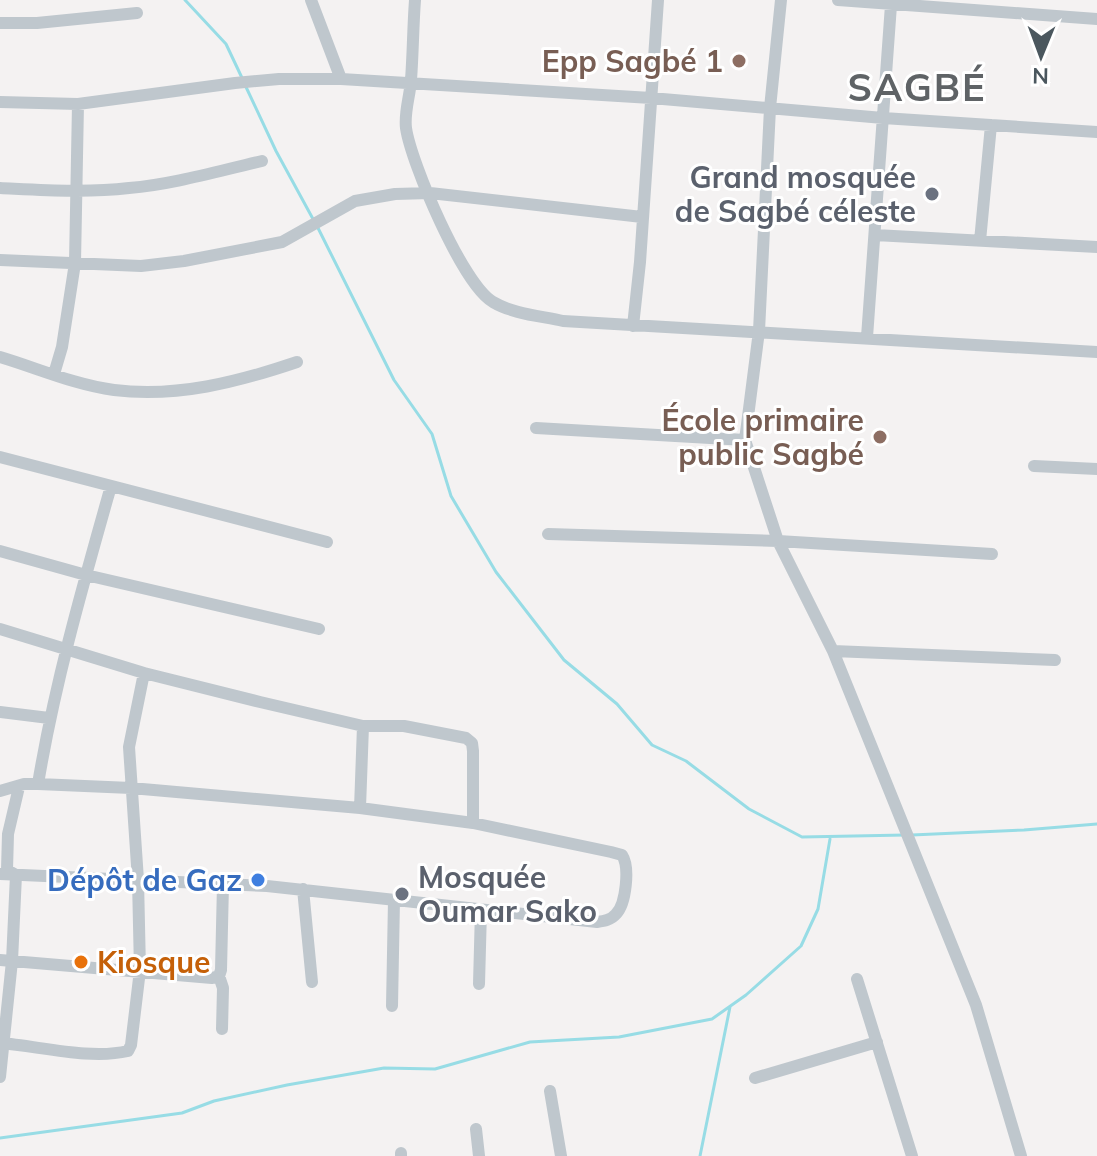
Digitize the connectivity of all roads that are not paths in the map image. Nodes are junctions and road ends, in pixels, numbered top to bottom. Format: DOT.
graph roads {
  1 [pos="311,0"];
  2 [pos="415,0"];
  3 [pos="658,0"];
  4 [pos="781,0"];
  5 [pos="838,0"];
  6 [pos="1024,0"];
  7 [pos="891,5"];
  8 [pos="137,13"];
  9 [pos="1023,14"];
  10 [pos="1097,19"];
  11 [pos="0,23"];
  12 [pos="341,79"];
  13 [pos="411,84"];
  14 [pos="651,98"];
  15 [pos="0,102"];
  16 [pos="78,104"];
  17 [pos="770,108"];
  18 [pos="883,118"];
  19 [pos="991,125"];
  20 [pos="1097,132"];
  21 [pos="262,161"];
  22 [pos="0,188"];
  23 [pos="76,191"];
  24 [pos="430,193"];
  25 [pos="642,217"];
  26 [pos="875,235"];
  27 [pos="980,241"];
  28 [pos="1097,247"];
  29 [pos="0,260"];
  30 [pos="75,263"];
  31 [pos="633,326"];
  32 [pos="759,331"];
  33 [pos="867,337"];
  34 [pos="1097,352"];
  35 [pos="0,357"];
  36 [pos="297,362"];
  37 [pos="54,374"];
  38 [pos="536,428"];
  39 [pos="745,440"];
  40 [pos="0,457"];
  41 [pos="1034,466"];
  42 [pos="1097,469"];
  43 [pos="111,486"];
  44 [pos="548,534"];
  45 [pos="778,541"];
  46 [pos="327,542"];
  47 [pos="0,551"];
  48 [pos="992,554"];
  49 [pos="86,575"];
  50 [pos="0,629"];
  51 [pos="319,629"];
  52 [pos="66,648"];
  53 [pos="833,651"];
  54 [pos="1055,660"];
  55 [pos="144,673"];
  56 [pos="0,712"];
  57 [pos="49,718"];
  58 [pos="363,726"];
  59 [pos="38,784"];
  60 [pos="19,787"];
  61 [pos="131,788"];
  62 [pos="0,791"];
  63 [pos="360,808"];
  64 [pos="473,823"];
  65 [pos="0,874"];
  66 [pos="16,875"];
  67 [pos="138,880"];
  68 [pos="223,884"];
  69 [pos="303,889"];
  70 [pos="394,900"];
  71 [pos="481,910"];
  72 [pos="6,960"];
  73 [pos="140,970"];
  74 [pos="219,976"];
  75 [pos="857,979"];
  76 [pos="312,982"];
  77 [pos="479,984"];
  78 [pos="392,1006"];
  79 [pos="222,1029"];
  80 [pos="877,1042"];
  81 [pos="1,1043"];
  82 [pos="0,1077"];
  83 [pos="755,1078"];
  84 [pos="550,1091"];
  85 [pos="476,1129"];
  86 [pos="479,1156"];
  87 [pos="561,1156"];
  88 [pos="912,1156"];
  89 [pos="1021,1156"];
  1 -- 12 [label="street"];
  2 -- 13 [label="street"];
  3 -- 14 [label="street"];
  4 -- 17 [label="street"];
  5 -- 7 [label="street"];
  6 -- 9 [label="street"];
  7 -- 9 [label="street"];
  7 -- 18 [label="street"];
  8 -- 11 [label="street"];
  9 -- 10 [label="street"];
  12 -- 13 [label="street"];
  12 -- 16 [label="street"];
  13 -- 14 [label="street"];
  13 -- 24 [label="street"];
  14 -- 17 [label="street"];
  14 -- 25 [label="street"];
  15 -- 16 [label="street"];
  16 -- 23 [label="street"];
  17 -- 18 [label="street"];
  17 -- 32 [label="street"];
  18 -- 19 [label="street"];
  18 -- 26 [label="street"];
  19 -- 20 [label="street"];
  19 -- 27 [label="street"];
  21 -- 23 [label="street"];
  22 -- 23 [label="street"];
  23 -- 30 [label="street"];
  24 -- 25 [label="street"];
  24 -- 30 [label="street"];
  24 -- 31 [label="street"];
  25 -- 31 [label="street"];
  26 -- 27 [label="street"];
  26 -- 33 [label="street"];
  27 -- 28 [label="street"];
  29 -- 30 [label="street"];
  30 -- 37 [label="street"];
  31 -- 32 [label="street"];
  32 -- 33 [label="street"];
  32 -- 39 [label="street"];
  33 -- 34 [label="street"];
  35 -- 37 [label="street"];
  36 -- 37 [label="street"];
  38 -- 39 [label="street"];
  39 -- 45 [label="street"];
  40 -- 43 [label="street"];
  41 -- 42 [label="street"];
  43 -- 46 [label="street"];
  43 -- 49 [label="street"];
  44 -- 45 [label="street"];
  45 -- 48 [label="street"];
  45 -- 53 [label="street"];
  47 -- 49 [label="street"];
  49 -- 51 [label="street"];
  49 -- 52 [label="street"];
  50 -- 52 [label="street"];
  52 -- 55 [label="street"];
  52 -- 57 [label="street"];
  53 -- 54 [label="street"];
  53 -- 89 [label="street"];
  55 -- 58 [label="street"];
  55 -- 61 [label="street"];
  56 -- 57 [label="street"];
  57 -- 59 [label="street"];
  58 -- 63 [label="street"];
  58 -- 64 [label="street"];
  59 -- 60 [label="street"];
  59 -- 61 [label="street"];
  60 -- 62 [label="street"];
  60 -- 66 [label="street"];
  61 -- 63 [label="street"];
  61 -- 67 [label="street"];
  63 -- 64 [label="street"];
  64 -- 71 [label="street"];
  65 -- 66 [label="street"];
  66 -- 67 [label="street"];
  66 -- 72 [label="street"];
  67 -- 68 [label="street"];
  67 -- 73 [label="street"];
  68 -- 69 [label="street"];
  68 -- 74 [label="street"];
  69 -- 70 [label="street"];
  69 -- 76 [label="street"];
  70 -- 71 [label="street"];
  70 -- 78 [label="street"];
  71 -- 77 [label="street"];
  72 -- 73 [label="street"];
  72 -- 81 [label="street"];
  73 -- 74 [label="street"];
  73 -- 81 [label="street"];
  74 -- 79 [label="street"];
  75 -- 80 [label="street"];
  80 -- 83 [label="street"];
  80 -- 88 [label="street"];
  81 -- 82 [label="street"];
  84 -- 87 [label="street"];
  85 -- 86 [label="street"];
}
